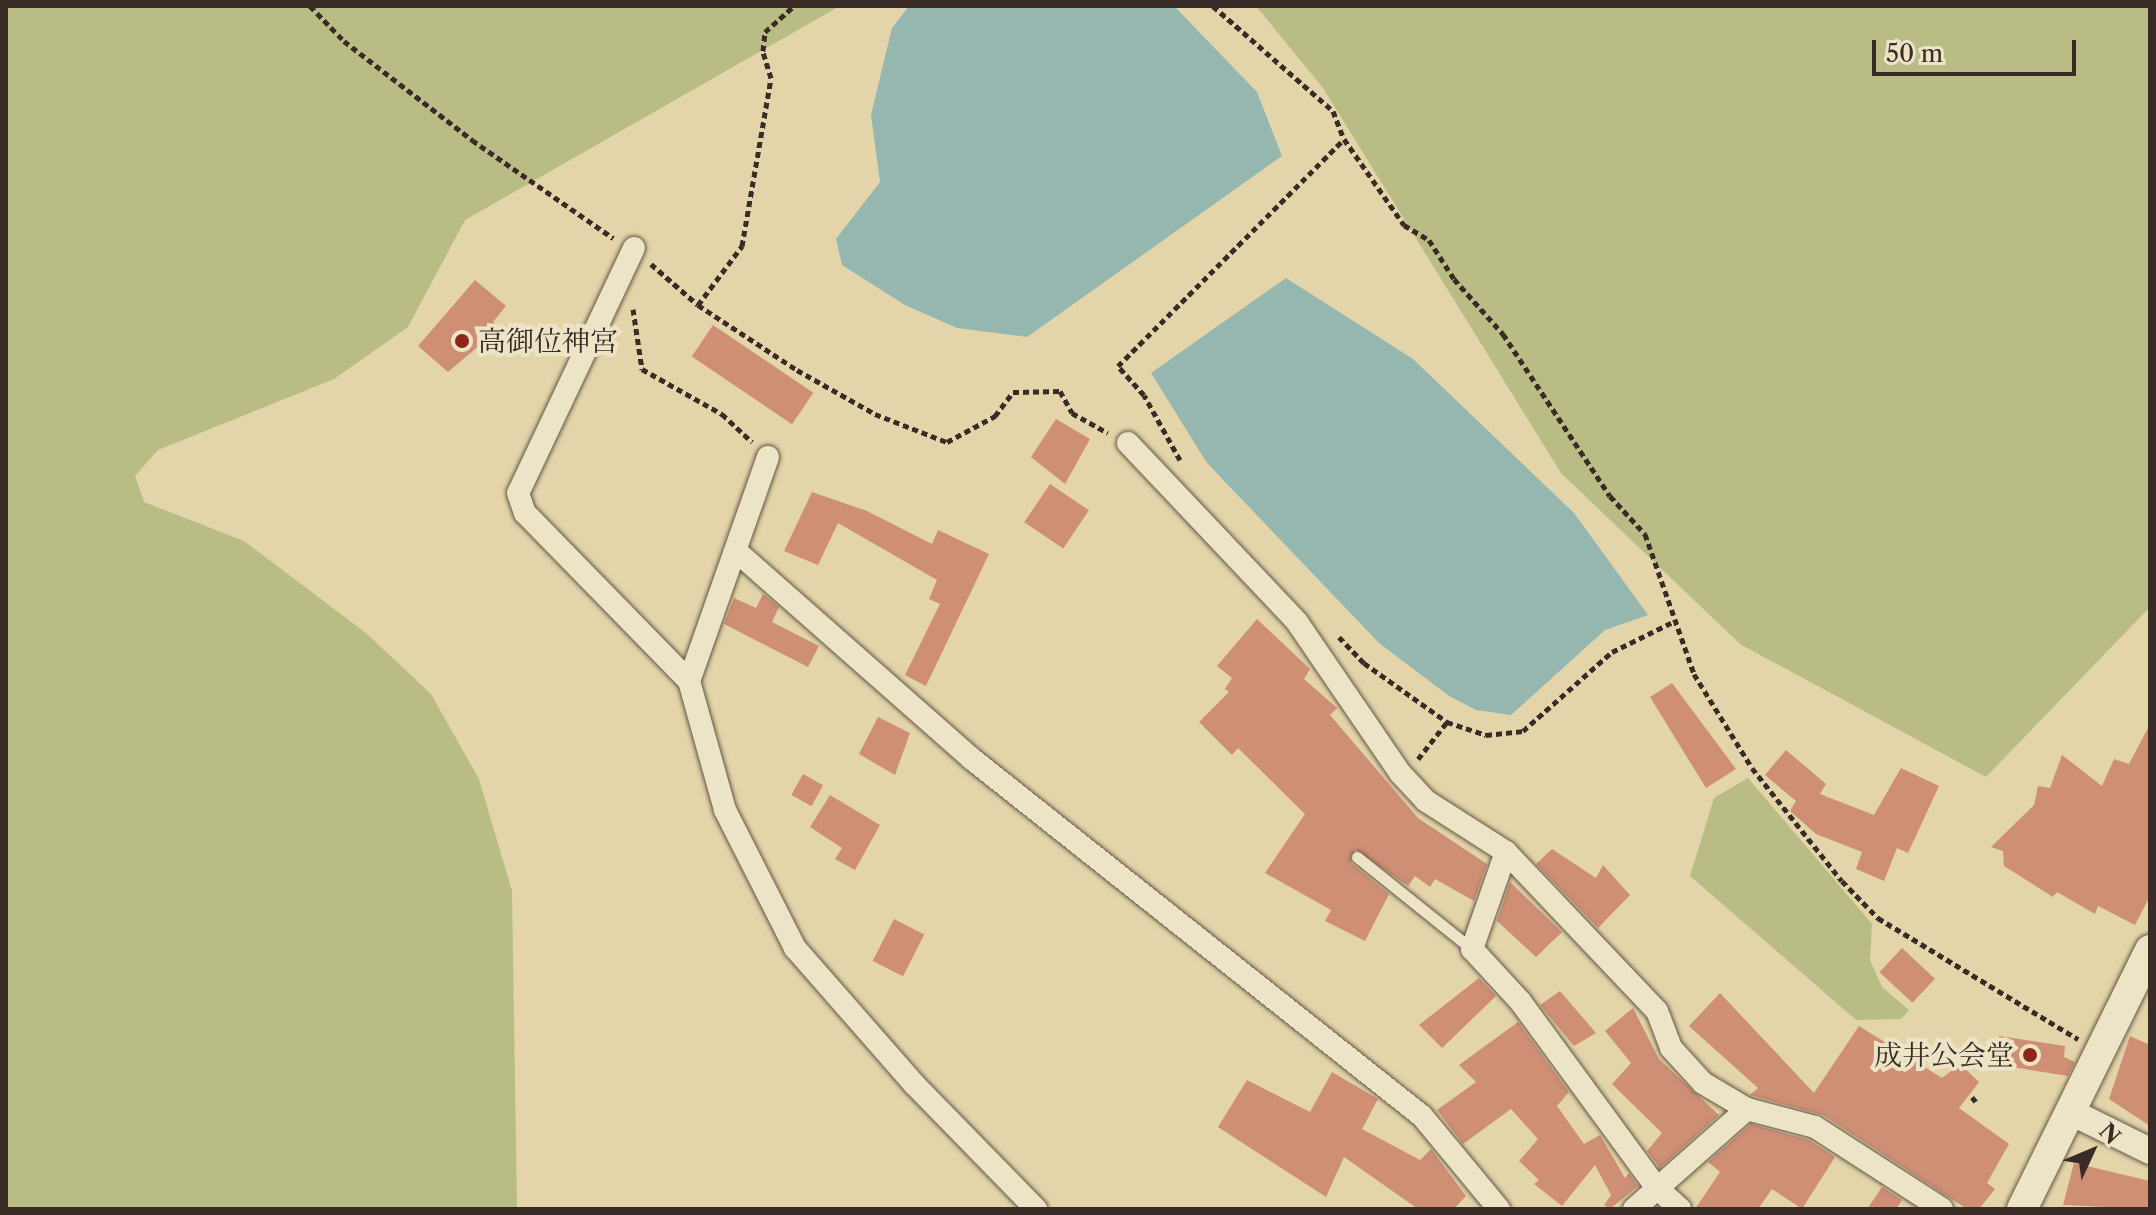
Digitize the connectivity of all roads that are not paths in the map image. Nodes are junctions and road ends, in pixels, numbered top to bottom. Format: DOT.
graph roads {
  1 [pos="634,248"];
  2 [pos="1128,443"];
  3 [pos="768,457"];
  4 [pos="736,551"];
  5 [pos="689,681"];
  6 [pos="1506,852"];
  7 [pos="1357,857"];
  8 [pos="1472,949"];
  9 [pos="2150,950"];
  10 [pos="1747,1109"];
  11 [pos="2073,1113"];
  12 [pos="2150,1151"];
  13 [pos="1657,1188"];
  14 [pos="1036,1209"];
  15 [pos="1499,1209"];
  16 [pos="1634,1209"];
  17 [pos="1680,1209"];
  18 [pos="1942,1209"];
  19 [pos="2022,1209"];
  1 -- 5 [label="street"];
  2 -- 6 [label="street"];
  3 -- 4 [label="street"];
  4 -- 5 [label="street"];
  4 -- 15 [label="street"];
  5 -- 14 [label="street"];
  6 -- 8 [label="street"];
  6 -- 10 [label="street"];
  7 -- 8 [label="lane"];
  8 -- 13 [label="street"];
  9 -- 11 [label="main road"];
  10 -- 13 [label="street"];
  10 -- 18 [label="street"];
  11 -- 12 [label="street"];
  11 -- 19 [label="main road"];
  13 -- 16 [label="street"];
  13 -- 17 [label="street"];
}
